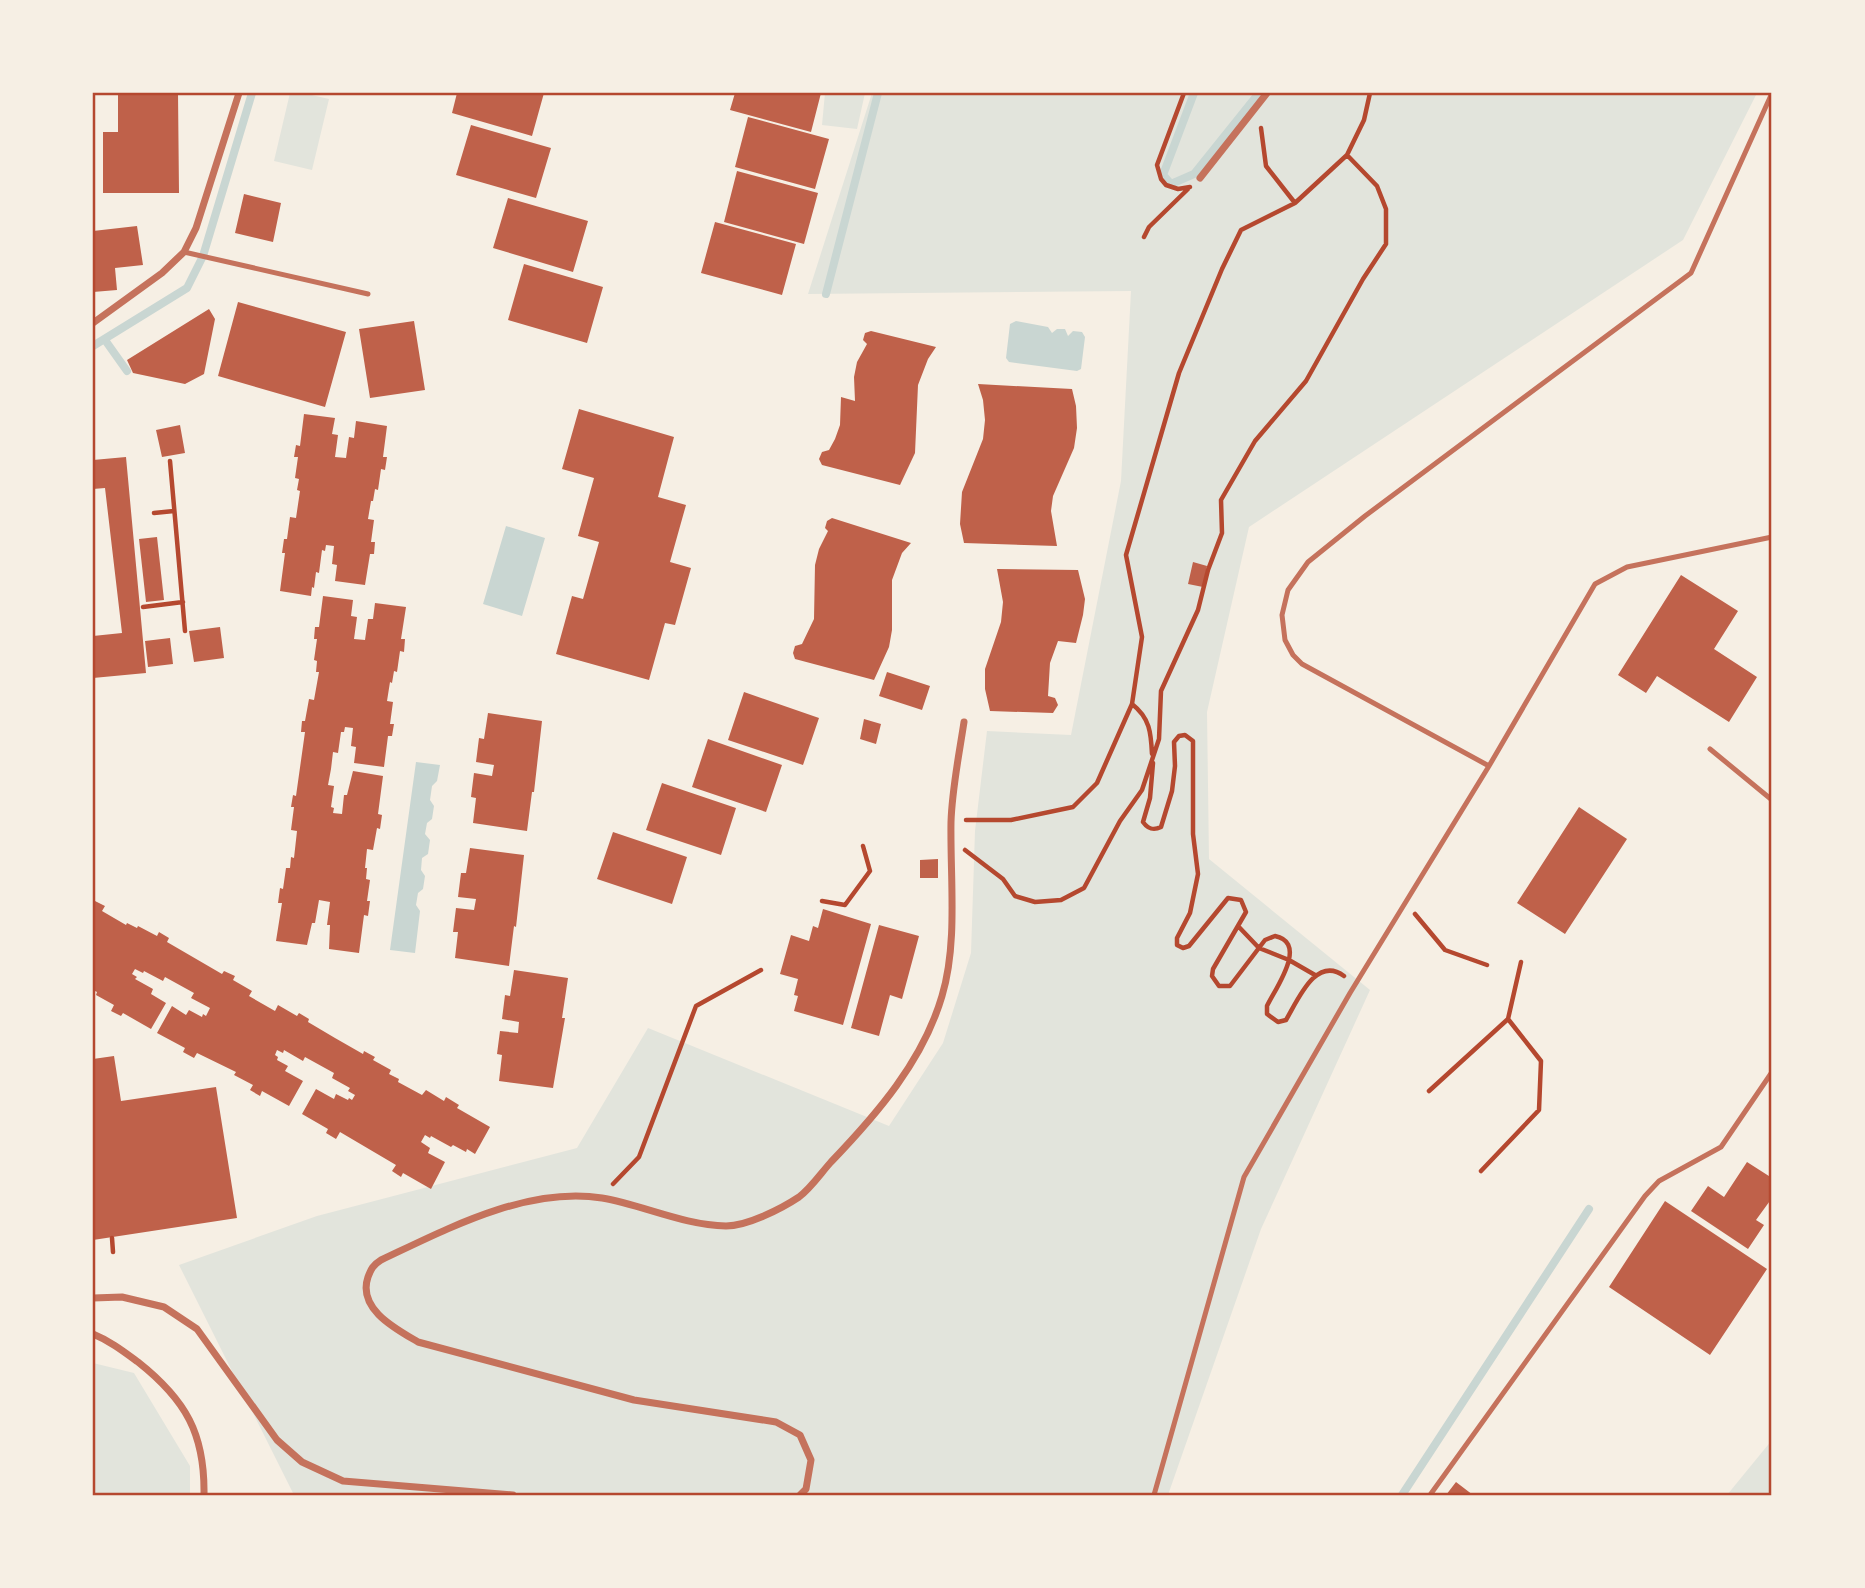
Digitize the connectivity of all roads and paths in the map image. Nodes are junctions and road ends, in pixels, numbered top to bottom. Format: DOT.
graph roads {
  1 [pos="239,93"];
  2 [pos="1184,93"];
  3 [pos="1267,93"];
  4 [pos="1370,93"];
  5 [pos="1772,93"];
  6 [pos="1257,104"];
  7 [pos="1347,155"];
  8 [pos="1200,178"];
  9 [pos="1188,188"];
  10 [pos="1178,189"];
  11 [pos="1296,203"];
  12 [pos="1144,237"];
  13 [pos="184,252"];
  14 [pos="368,294"];
  15 [pos="93,323"];
  16 [pos="170,461"];
  17 [pos="174,511"];
  18 [pos="154,513"];
  19 [pos="1772,537"];
  20 [pos="183,602"];
  21 [pos="144,607"];
  22 [pos="185,631"];
  23 [pos="1132,704"];
  24 [pos="964,722"];
  25 [pos="1710,749"];
  26 [pos="1489,766"];
  27 [pos="1772,800"];
  28 [pos="981,820"];
  29 [pos="951,845"];
  30 [pos="863,846"];
  31 [pos="822,901"];
  32 [pos="1405,902"];
  33 [pos="1238,926"];
  34 [pos="1259,948"];
  35 [pos="1289,960"];
  36 [pos="1521,962"];
  37 [pos="1487,965"];
  38 [pos="761,970"];
  39 [pos="1315,975"];
  40 [pos="1350,993"];
  41 [pos="1508,1019"];
  42 [pos="1772,1072"];
  43 [pos="1429,1091"];
  44 [pos="1481,1171"];
  45 [pos="600,1198"];
  46 [pos="112,1238"];
  47 [pos="113,1252"];
  48 [pos="93,1298"];
  49 [pos="93,1334"];
  50 [pos="204,1495"];
  51 [pos="513,1495"];
  52 [pos="800,1495"];
  53 [pos="1154,1495"];
  54 [pos="1430,1495"];
  1 -- 13 [label="street"];
  2 -- 10 [label="path"];
  3 -- 6 [label="street"];
  4 -- 7 [label="path"];
  5 -- 26 [label="lane"];
  6 -- 8 [label="street"];
  6 -- 11 [label="path"];
  7 -- 11 [label="path"];
  7 -- 29 [label="path"];
  9 -- 12 [label="path"];
  11 -- 23 [label="path"];
  13 -- 14 [label="lane"];
  13 -- 15 [label="street"];
  16 -- 17 [label="path"];
  17 -- 18 [label="path"];
  17 -- 20 [label="path"];
  19 -- 26 [label="lane"];
  20 -- 21 [label="path"];
  20 -- 22 [label="path"];
  23 -- 28 [label="path"];
  23 -- 33 [label="path"];
  24 -- 29 [label="street"];
  25 -- 27 [label="lane"];
  26 -- 32 [label="lane"];
  29 -- 45 [label="street"];
  30 -- 31 [label="path"];
  32 -- 37 [label="path"];
  32 -- 40 [label="lane"];
  33 -- 34 [label="path"];
  33 -- 34 [label="path"];
  34 -- 35 [label="path"];
  34 -- 35 [label="path"];
  35 -- 39 [label="path"];
  35 -- 39 [label="path"];
  36 -- 41 [label="path"];
  38 -- 45 [label="path"];
  39 -- 40 [label="path"];
  40 -- 53 [label="lane"];
  41 -- 43 [label="path"];
  41 -- 44 [label="path"];
  42 -- 54 [label="lane"];
  45 -- 52 [label="street"];
  46 -- 47 [label="path"];
  48 -- 51 [label="street"];
  49 -- 50 [label="street"];
}
